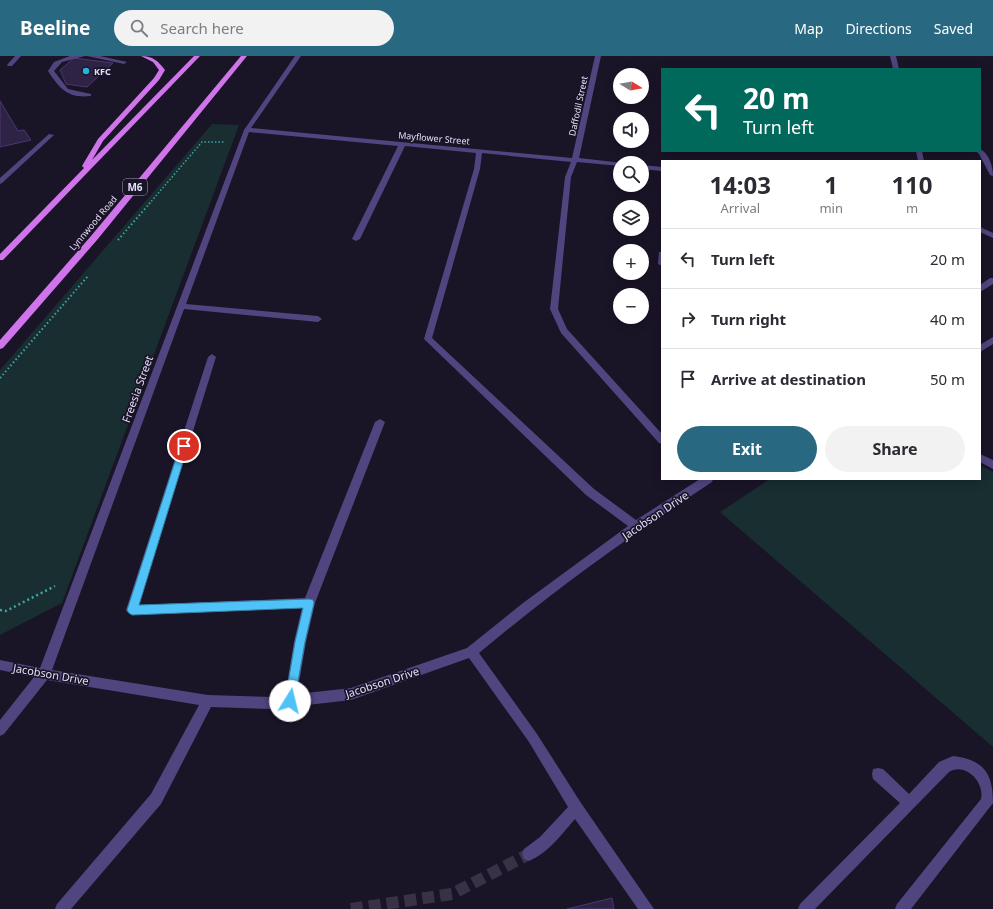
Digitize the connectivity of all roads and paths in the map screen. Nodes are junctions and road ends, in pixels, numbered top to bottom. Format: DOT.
graph roads {
  1 [pos="10,56"];
  2 [pos="18,56"];
  3 [pos="82,56"];
  4 [pos="90,56"];
  5 [pos="144,56"];
  6 [pos="197,56"];
  7 [pos="238,56"];
  8 [pos="244,56"];
  9 [pos="298,56"];
  10 [pos="598,56"];
  11 [pos="893,56"];
  12 [pos="124,62"];
  13 [pos="896,68"];
  14 [pos="226,76"];
  15 [pos="89,95"];
  16 [pos="247,130"];
  17 [pos="51,135"];
  18 [pos="227,142"];
  19 [pos="402,145"];
  20 [pos="479,152"];
  21 [pos="980,152"];
  22 [pos="575,160"];
  23 [pos="613,163"];
  24 [pos="649,168"];
  25 [pos="661,169"];
  26 [pos="992,174"];
  27 [pos="77,180"];
  28 [pos="0,182"];
  29 [pos="981,230"];
  30 [pos="993,236"];
  31 [pos="356,239"];
  32 [pos="114,245"];
  33 [pos="0,258"];
  34 [pos="88,275"];
  35 [pos="993,280"];
  36 [pos="981,288"];
  37 [pos="181,306"];
  38 [pos="318,319"];
  39 [pos="993,340"];
  40 [pos="0,346"];
  41 [pos="981,348"];
  42 [pos="212,357"];
  43 [pos="0,378"];
  44 [pos="380,422"];
  45 [pos="661,439"];
  46 [pos="981,459"];
  47 [pos="993,465"];
  48 [pos="702,481"];
  49 [pos="636,526"];
  50 [pos="61,583"];
  51 [pos="309,603"];
  52 [pos="0,610"];
  53 [pos="471,652"];
  54 [pos="0,665"];
  55 [pos="44,674"];
  56 [pos="208,701"];
  57 [pos="290,701"];
  58 [pos="0,730"];
  59 [pos="878,774"];
  60 [pos="909,803"];
  61 [pos="576,808"];
  62 [pos="529,854"];
  63 [pos="62,909"];
  64 [pos="647,909"];
  65 [pos="805,909"];
  66 [pos="902,909"];
  1 -- 2 [label="street"];
  3 -- 15 [label="street"];
  4 -- 12 [label="street"];
  5 -- 27 [label="main road"];
  6 -- 27 [label="main road"];
  7 -- 14 [label="main road"];
  8 -- 14 [label="main road, Lynnwood Road / M6"];
  9 -- 16 [label="street, Freesia Street"];
  10 -- 22 [label="street, Daffodil Street"];
  11 -- 13 [label="street"];
  14 -- 40 [label="main road, Lynnwood Road / M6"];
  16 -- 19 [label="street, Mayflower Street"];
  16 -- 37 [label="street, Freesia Street"];
  17 -- 28 [label="street"];
  18 -- 32 [label="path"];
  19 -- 20 [label="street, Mayflower Street"];
  19 -- 31 [label="street"];
  20 -- 22 [label="street, Mayflower Street"];
  20 -- 49 [label="street"];
  21 -- 26 [label="street"];
  22 -- 23 [label="street, Mayflower Street"];
  22 -- 45 [label="street, Daffodil Street"];
  24 -- 25 [label="street"];
  27 -- 33 [label="main road"];
  29 -- 30 [label="street"];
  34 -- 43 [label="path"];
  35 -- 36 [label="street"];
  37 -- 38 [label="street"];
  37 -- 55 [label="street, Freesia Street"];
  39 -- 41 [label="street"];
  42 -- 51 [label="street"];
  44 -- 51 [label="street"];
  46 -- 47 [label="street"];
  48 -- 49 [label="street, Jacobson Drive"];
  49 -- 53 [label="street, Jacobson Drive"];
  50 -- 52 [label="path"];
  51 -- 57 [label="street"];
  53 -- 57 [label="street, Jacobson Drive"];
  53 -- 61 [label="street"];
  54 -- 55 [label="street, Jacobson Drive"];
  55 -- 56 [label="street, Jacobson Drive"];
  55 -- 58 [label="street, Freesia Street"];
  56 -- 57 [label="street, Jacobson Drive"];
  56 -- 63 [label="street"];
  59 -- 60 [label="street"];
  60 -- 65 [label="street"];
  60 -- 66 [label="street"];
  61 -- 62 [label="street"];
  61 -- 64 [label="street"];
}
